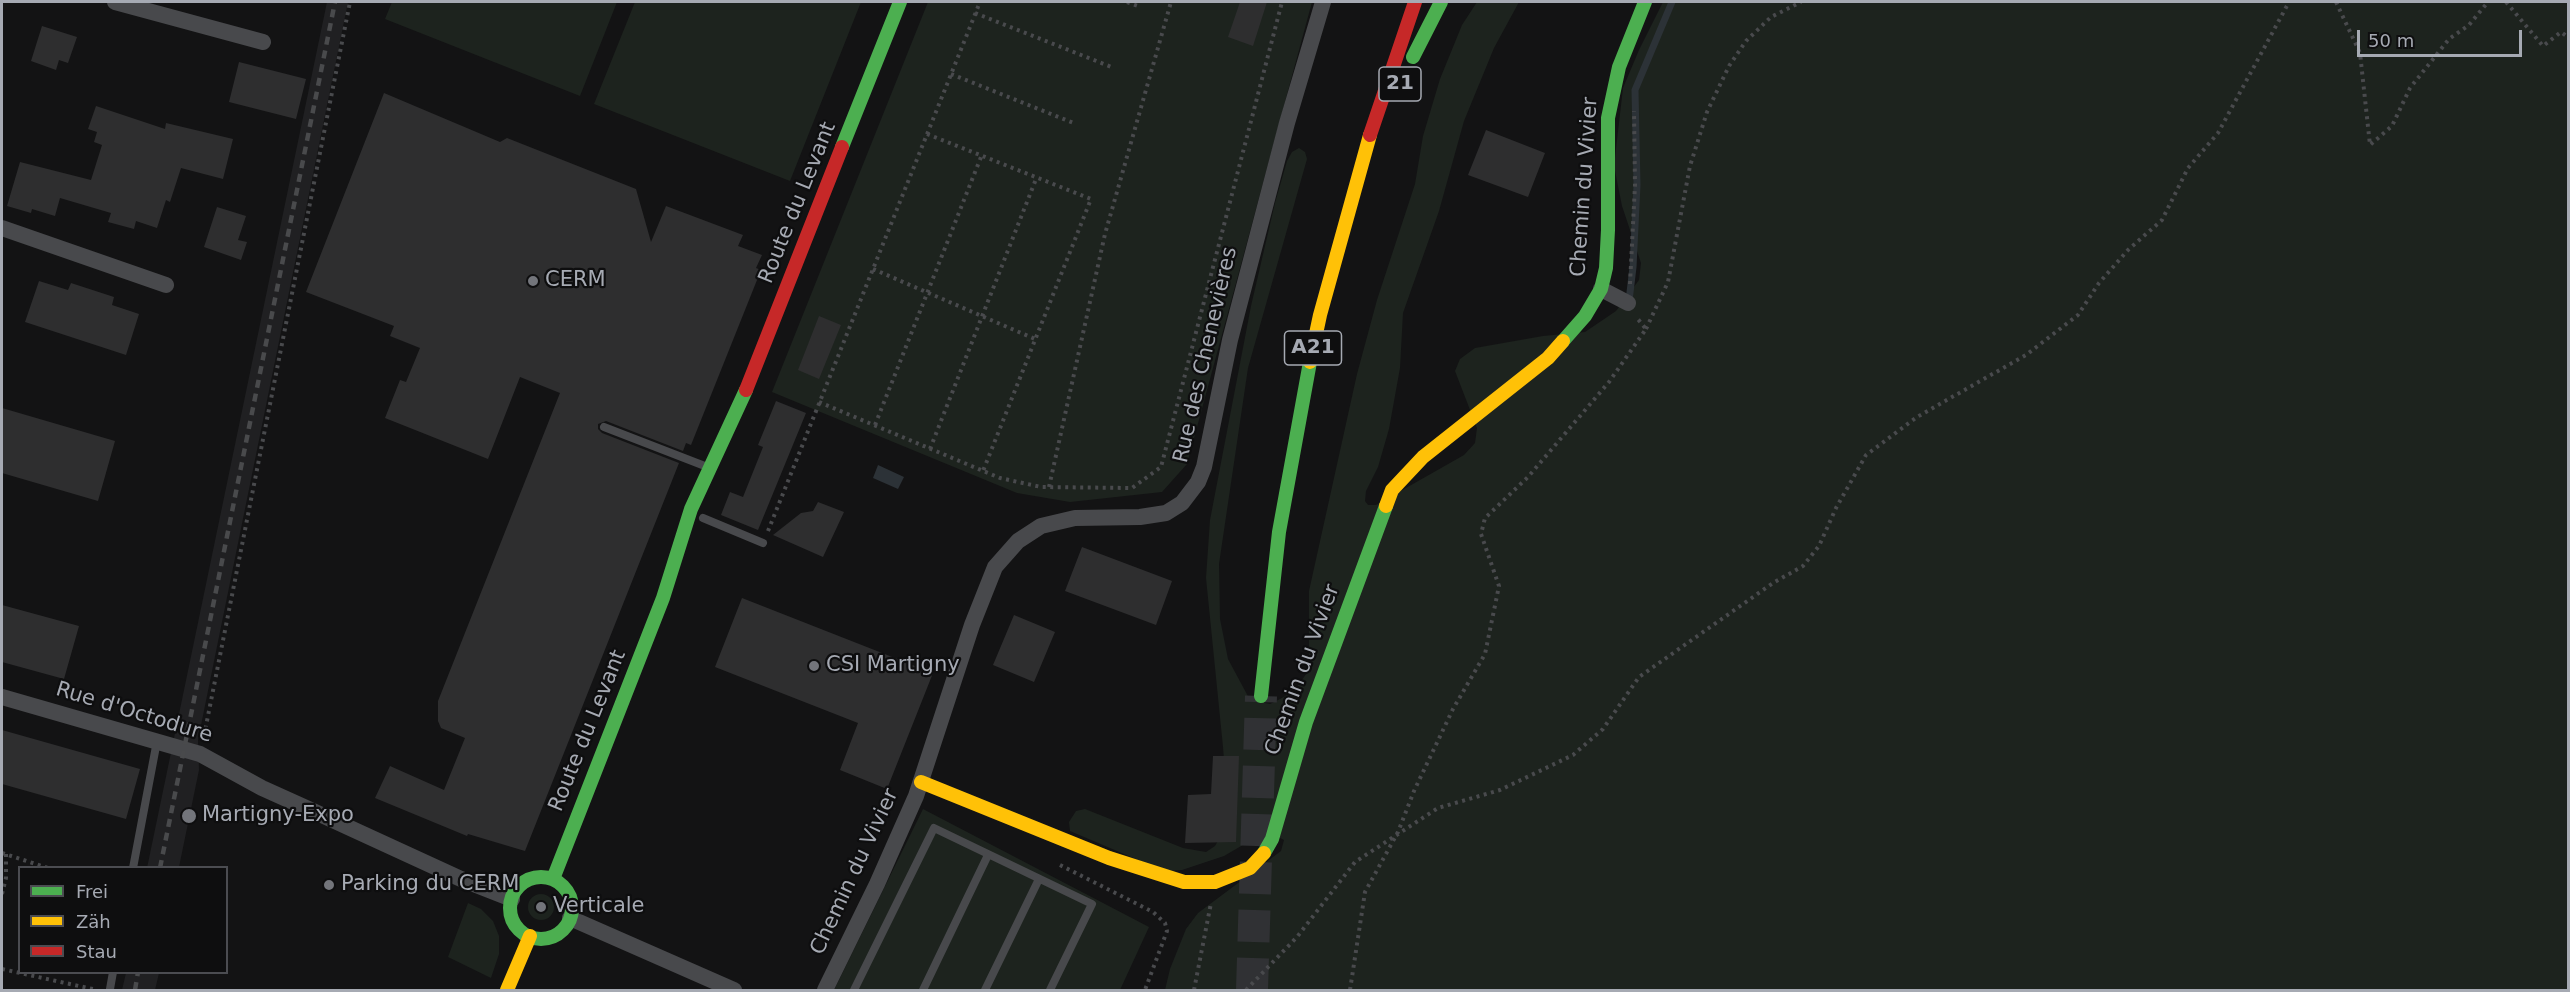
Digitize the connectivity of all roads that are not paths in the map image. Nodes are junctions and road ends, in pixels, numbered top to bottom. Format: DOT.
graph roads {
  1 [pos="115,2"];
  2 [pos="900,2"];
  3 [pos="1323,2"];
  4 [pos="1415,2"];
  5 [pos="1441,2"];
  6 [pos="1645,2"];
  7 [pos="263,42"];
  8 [pos="1385,45"];
  9 [pos="1360,166"];
  10 [pos="2,228"];
  11 [pos="166,285"];
  12 [pos="1601,289"];
  13 [pos="1628,303"];
  14 [pos="604,427"];
  15 [pos="715,470"];
  16 [pos="703,518"];
  17 [pos="763,543"];
  18 [pos="663,598"];
  19 [pos="1261,696"];
  20 [pos="2,697"];
  21 [pos="157,741"];
  22 [pos="921,782"];
  23 [pos="988,855"];
  24 [pos="133,866"];
  25 [pos="553,879"];
  26 [pos="1039,879"];
  27 [pos="512,899"];
  28 [pos="570,918"];
  29 [pos="530,936"];
  30 [pos="113,974"];
  31 [pos="110,989"];
  32 [pos="507,990"];
  33 [pos="734,990"];
  34 [pos="825,990"];
  35 [pos="854,990"];
  36 [pos="923,990"];
  37 [pos="984,990"];
  38 [pos="1050,990"];
  1 -- 7 [label="street"];
  2 -- 15 [label="main road, Route du Levant"];
  3 -- 22 [label="street, Rue des Chenevières"];
  4 -- 9 [label="main road, A21"];
  5 -- 9 [label="main road, 21"];
  6 -- 12 [label="main road, Chemin du Vivier"];
  8 -- 9 [label="main road, 21"];
  9 -- 19 [label="main road, A21"];
  10 -- 11 [label="street"];
  12 -- 13 [label="street"];
  12 -- 22 [label="main road, Chemin du Vivier"];
  14 -- 15 [label="lane"];
  15 -- 16 [label="main road, Route du Levant"];
  15 -- 18 [label="main road, Route du Levant"];
  16 -- 17 [label="lane"];
  16 -- 18 [label="main road, Route du Levant"];
  18 -- 25 [label="main road, Route du Levant"];
  20 -- 21 [label="street, Rue d'Octodure"];
  21 -- 24 [label="lane"];
  21 -- 27 [label="street, Rue d'Octodure"];
  22 -- 34 [label="street, Chemin du Vivier"];
  23 -- 26 [label="lane"];
  23 -- 35 [label="lane"];
  23 -- 36 [label="lane"];
  25 -- 27 [label="main road"];
  25 -- 28 [label="main road"];
  26 -- 37 [label="lane"];
  26 -- 38 [label="lane"];
  27 -- 29 [label="main road"];
  28 -- 29 [label="main road"];
  28 -- 33 [label="street"];
  29 -- 32 [label="main road"];
  30 -- 31 [label="lane"];
}
